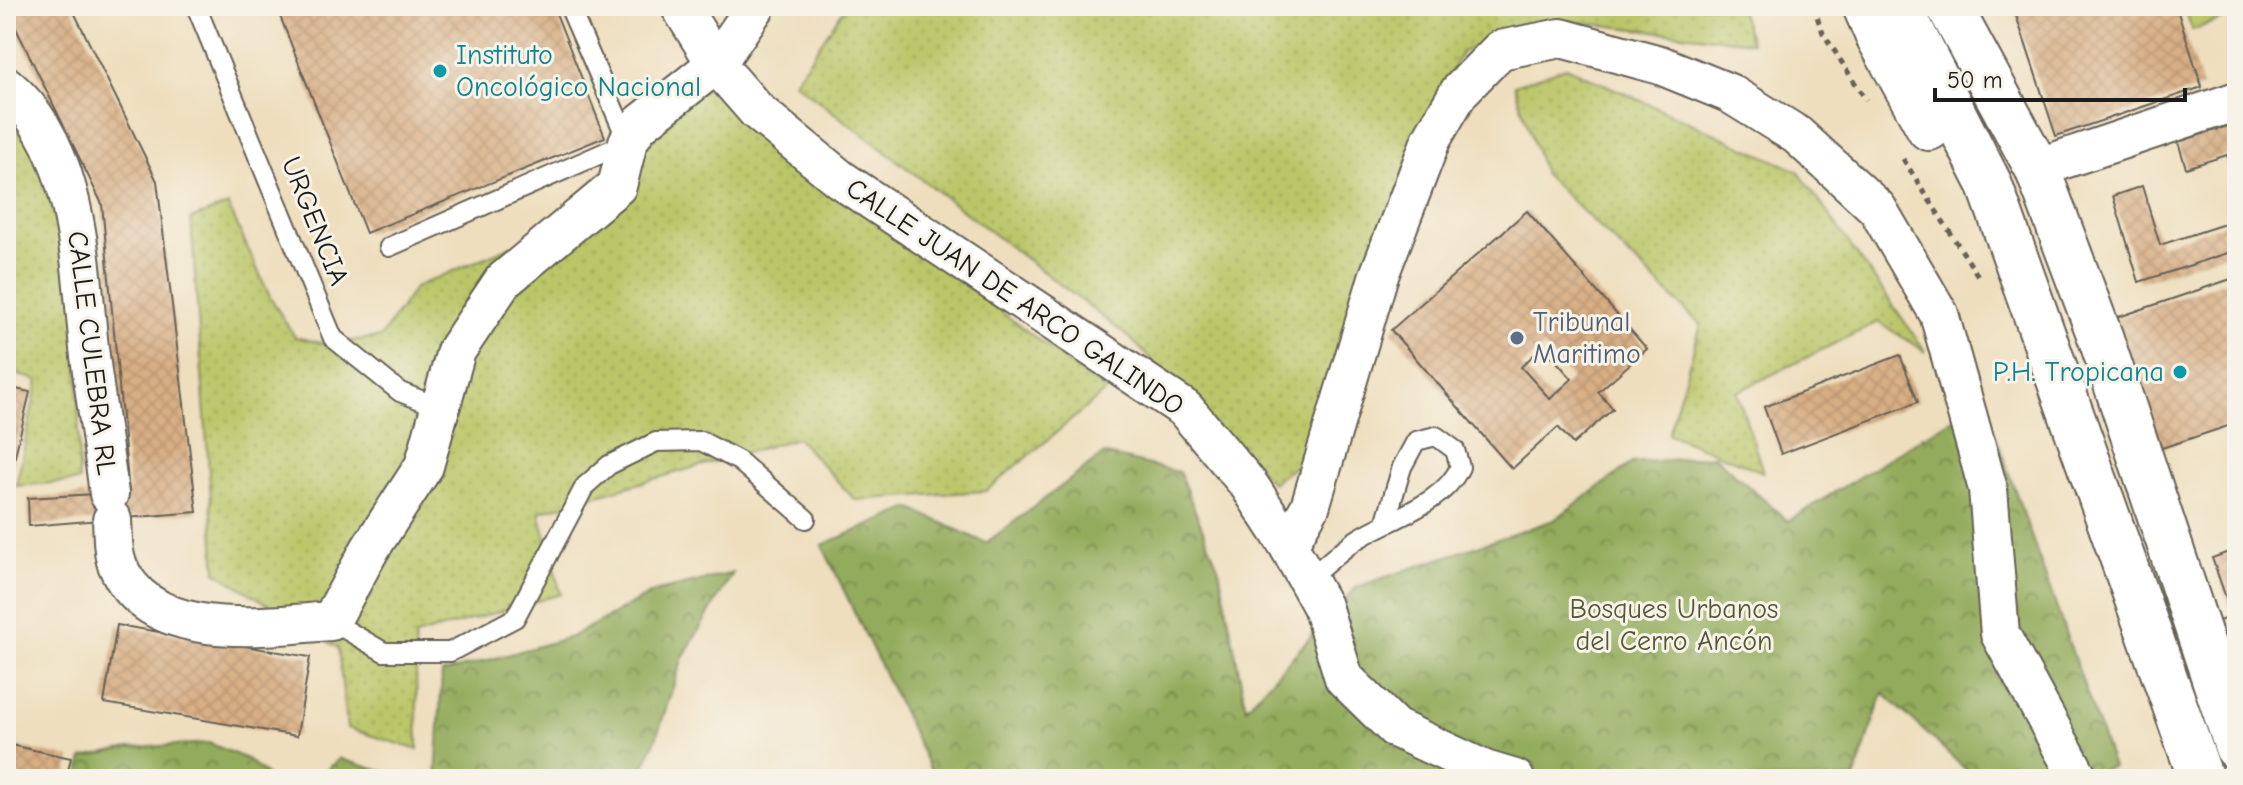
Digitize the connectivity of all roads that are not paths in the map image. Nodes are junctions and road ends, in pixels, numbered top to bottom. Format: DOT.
graph roads {
  1 [pos="196,6"];
  2 [pos="569,6"];
  3 [pos="680,6"];
  4 [pos="756,6"];
  5 [pos="1865,6"];
  6 [pos="1899,6"];
  7 [pos="1949,6"];
  8 [pos="1982,6"];
  9 [pos="716,64"];
  10 [pos="6,86"];
  11 [pos="2237,101"];
  12 [pos="628,142"];
  13 [pos="2037,168"];
  14 [pos="389,247"];
  15 [pos="2041,328"];
  16 [pos="441,408"];
  17 [pos="806,519"];
  18 [pos="1385,524"];
  19 [pos="1288,545"];
  20 [pos="1307,580"];
  21 [pos="331,621"];
  22 [pos="2234,728"];
  23 [pos="1500,774"];
  24 [pos="2079,779"];
  25 [pos="2201,779"];
  1 -- 16 [label="lane, URGENCIA"];
  2 -- 12 [label="lane"];
  3 -- 9 [label="street, CALLE JUAN DE ARCO GALINDO"];
  4 -- 9 [label="street"];
  5 -- 15 [label="highway"];
  6 -- 15 [label="highway"];
  7 -- 13 [label="highway"];
  8 -- 13 [label="highway"];
  9 -- 12 [label="street"];
  9 -- 19 [label="street, CALLE JUAN DE ARCO GALINDO"];
  10 -- 21 [label="street, CALLE CULEBRA RL"];
  11 -- 13 [label="street"];
  12 -- 14 [label="lane"];
  12 -- 16 [label="street"];
  13 -- 22 [label="highway"];
  15 -- 25 [label="highway"];
  16 -- 21 [label="street"];
  17 -- 21 [label="lane"];
  18 -- 18 [label="lane"];
  18 -- 20 [label="lane"];
  19 -- 20 [label="street, CALLE JUAN DE ARCO GALINDO"];
  19 -- 24 [label="street"];
  20 -- 23 [label="street, CALLE JUAN DE ARCO GALINDO"];
}
